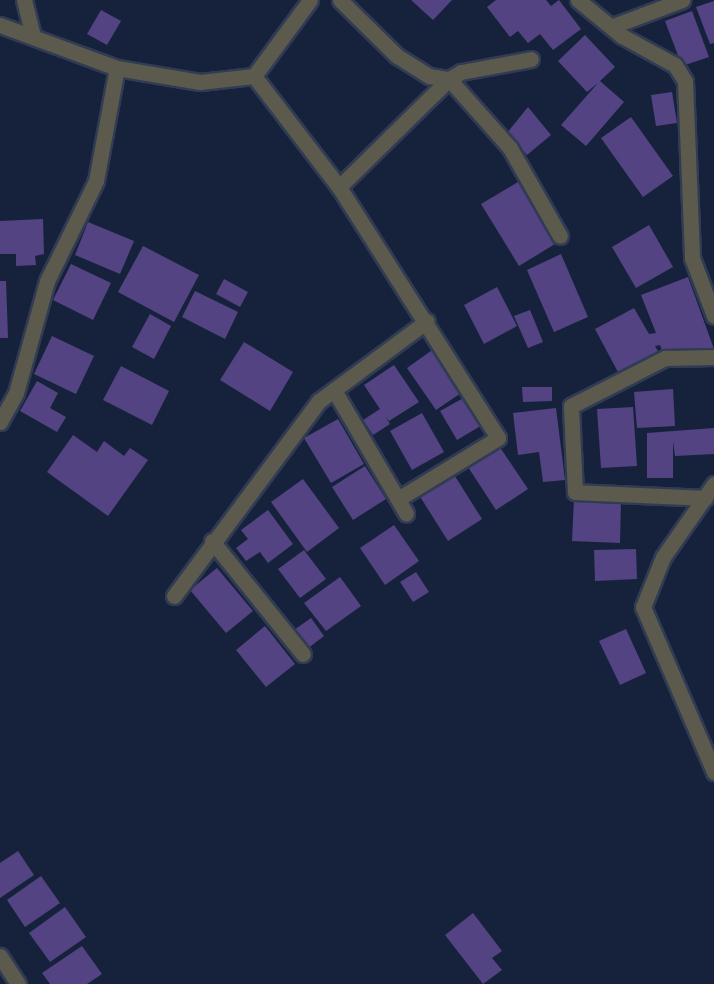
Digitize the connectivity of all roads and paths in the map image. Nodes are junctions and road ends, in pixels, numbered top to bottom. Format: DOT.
graph roads {
  1 [pos="24,0"];
  2 [pos="310,0"];
  3 [pos="340,0"];
  4 [pos="578,0"];
  5 [pos="682,0"];
  6 [pos="0,25"];
  7 [pos="613,26"];
  8 [pos="33,36"];
  9 [pos="531,59"];
  10 [pos="117,68"];
  11 [pos="254,76"];
  12 [pos="449,79"];
  13 [pos="339,187"];
  14 [pos="560,236"];
  15 [pos="714,316"];
  16 [pos="427,321"];
  17 [pos="714,357"];
  18 [pos="334,390"];
  19 [pos="0,422"];
  20 [pos="714,484"];
  21 [pos="705,498"];
  22 [pos="398,499"];
  23 [pos="406,513"];
  24 [pos="212,541"];
  25 [pos="174,596"];
  26 [pos="303,654"];
  27 [pos="714,772"];
  28 [pos="0,956"];
  29 [pos="18,984"];
  1 -- 8 [label="street"];
  2 -- 11 [label="street"];
  3 -- 12 [label="street"];
  4 -- 7 [label="street"];
  5 -- 7 [label="street"];
  6 -- 8 [label="street"];
  7 -- 15 [label="street"];
  8 -- 10 [label="street"];
  9 -- 12 [label="street"];
  10 -- 11 [label="street"];
  10 -- 19 [label="street"];
  11 -- 13 [label="street"];
  12 -- 13 [label="street"];
  12 -- 14 [label="street"];
  13 -- 16 [label="street"];
  16 -- 18 [label="street"];
  16 -- 22 [label="street"];
  17 -- 21 [label="street"];
  18 -- 22 [label="street"];
  18 -- 24 [label="street"];
  20 -- 21 [label="street"];
  21 -- 27 [label="street"];
  22 -- 23 [label="street"];
  24 -- 25 [label="street"];
  24 -- 26 [label="street"];
  28 -- 29 [label="street"];
}
